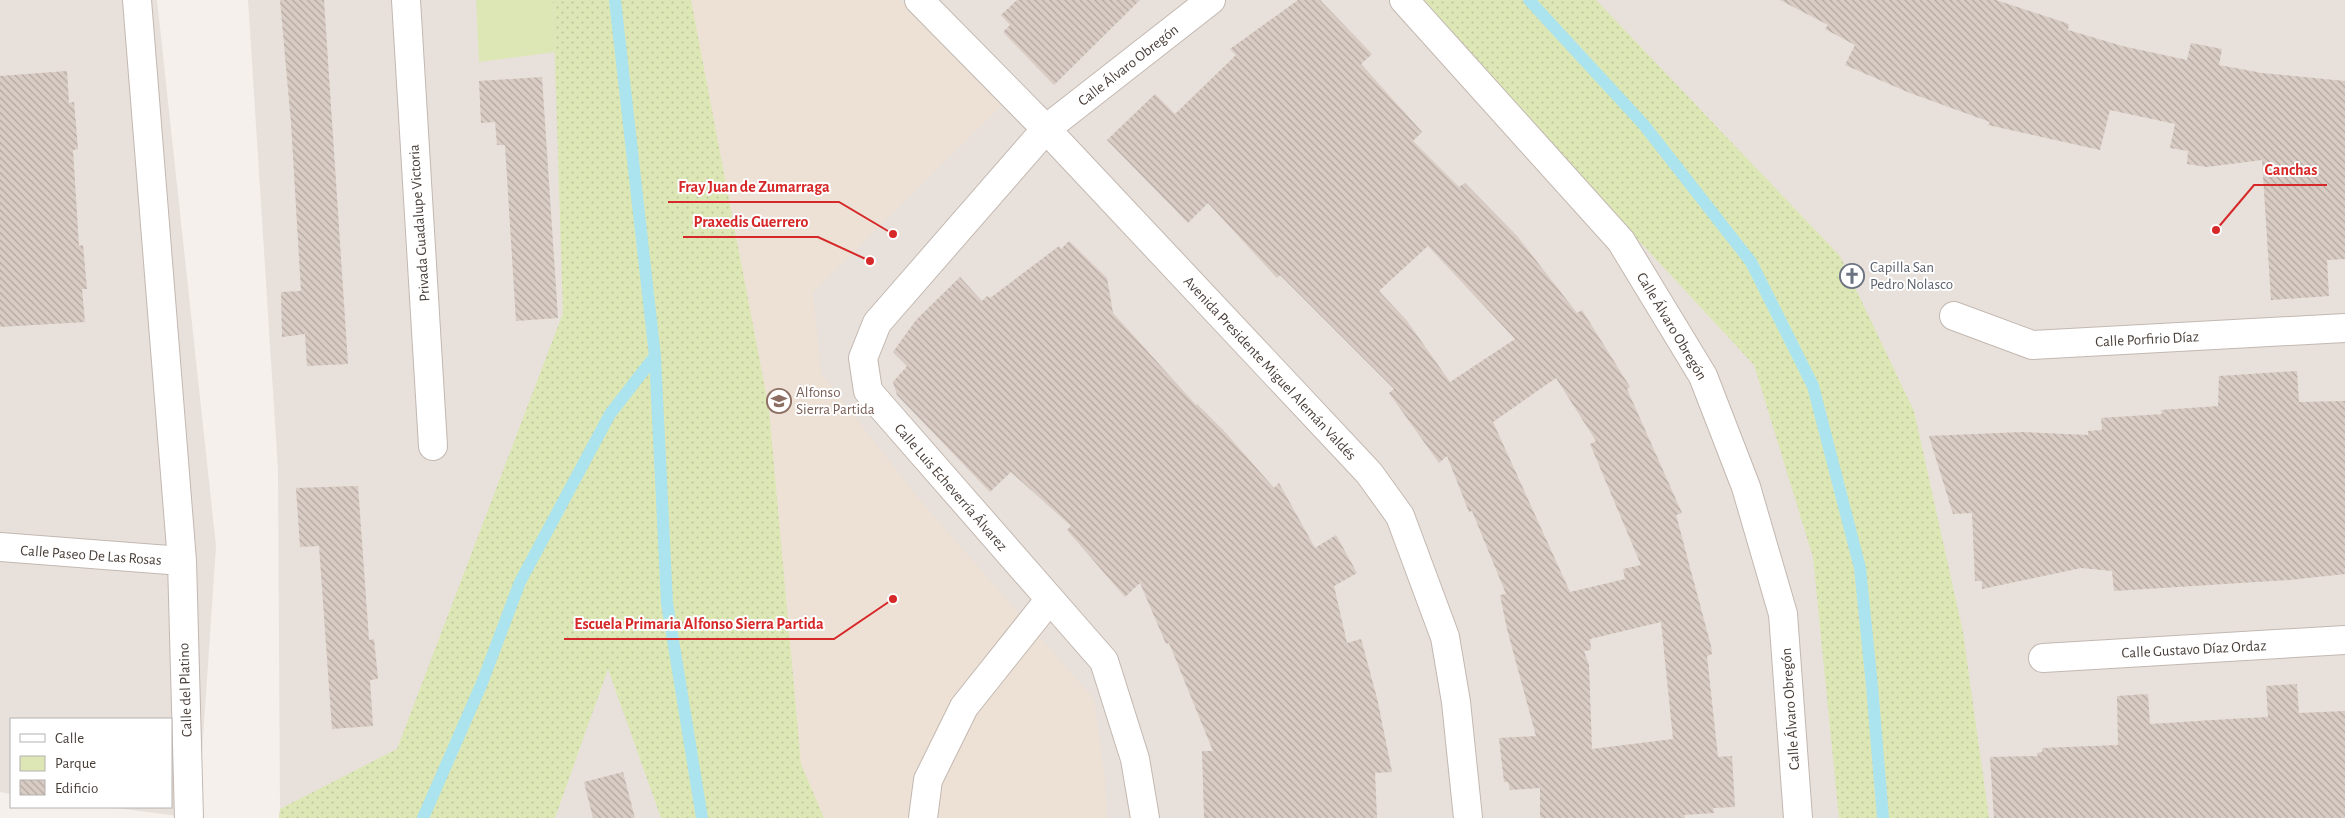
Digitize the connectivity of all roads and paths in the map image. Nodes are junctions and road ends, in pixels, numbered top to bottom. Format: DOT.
graph roads {
  1 [pos="137,0"];
  2 [pos="406,0"];
  3 [pos="919,0"];
  4 [pos="1210,0"];
  5 [pos="1404,0"];
  6 [pos="1046,130"];
  7 [pos="1954,316"];
  8 [pos="2345,328"];
  9 [pos="433,446"];
  10 [pos="0,547"];
  11 [pos="182,561"];
  12 [pos="1050,599"];
  13 [pos="2345,640"];
  14 [pos="2043,658"];
  15 [pos="189,818"];
  16 [pos="923,818"];
  17 [pos="1145,818"];
  18 [pos="1468,818"];
  19 [pos="1798,818"];
  1 -- 11 [label="street, Calle del Platino"];
  2 -- 9 [label="street, Privada Guadalupe Victoria"];
  3 -- 6 [label="street, Avenida Presidente Miguel Alemán Valdés"];
  4 -- 6 [label="street, Calle Álvaro Obregón"];
  5 -- 19 [label="street, Calle Álvaro Obregón"];
  6 -- 12 [label="street, Calle Luis Echeverría Álvarez"];
  6 -- 18 [label="street, Avenida Presidente Miguel Alemán Valdés"];
  7 -- 8 [label="street, Calle Porfirio Díaz"];
  10 -- 11 [label="street, Calle Paseo De Las Rosas"];
  11 -- 15 [label="street, Calle del Platino"];
  12 -- 16 [label="street"];
  12 -- 17 [label="street, Calle Luis Echeverría Álvarez"];
  13 -- 14 [label="street, Calle Gustavo Díaz Ordaz"];
}
